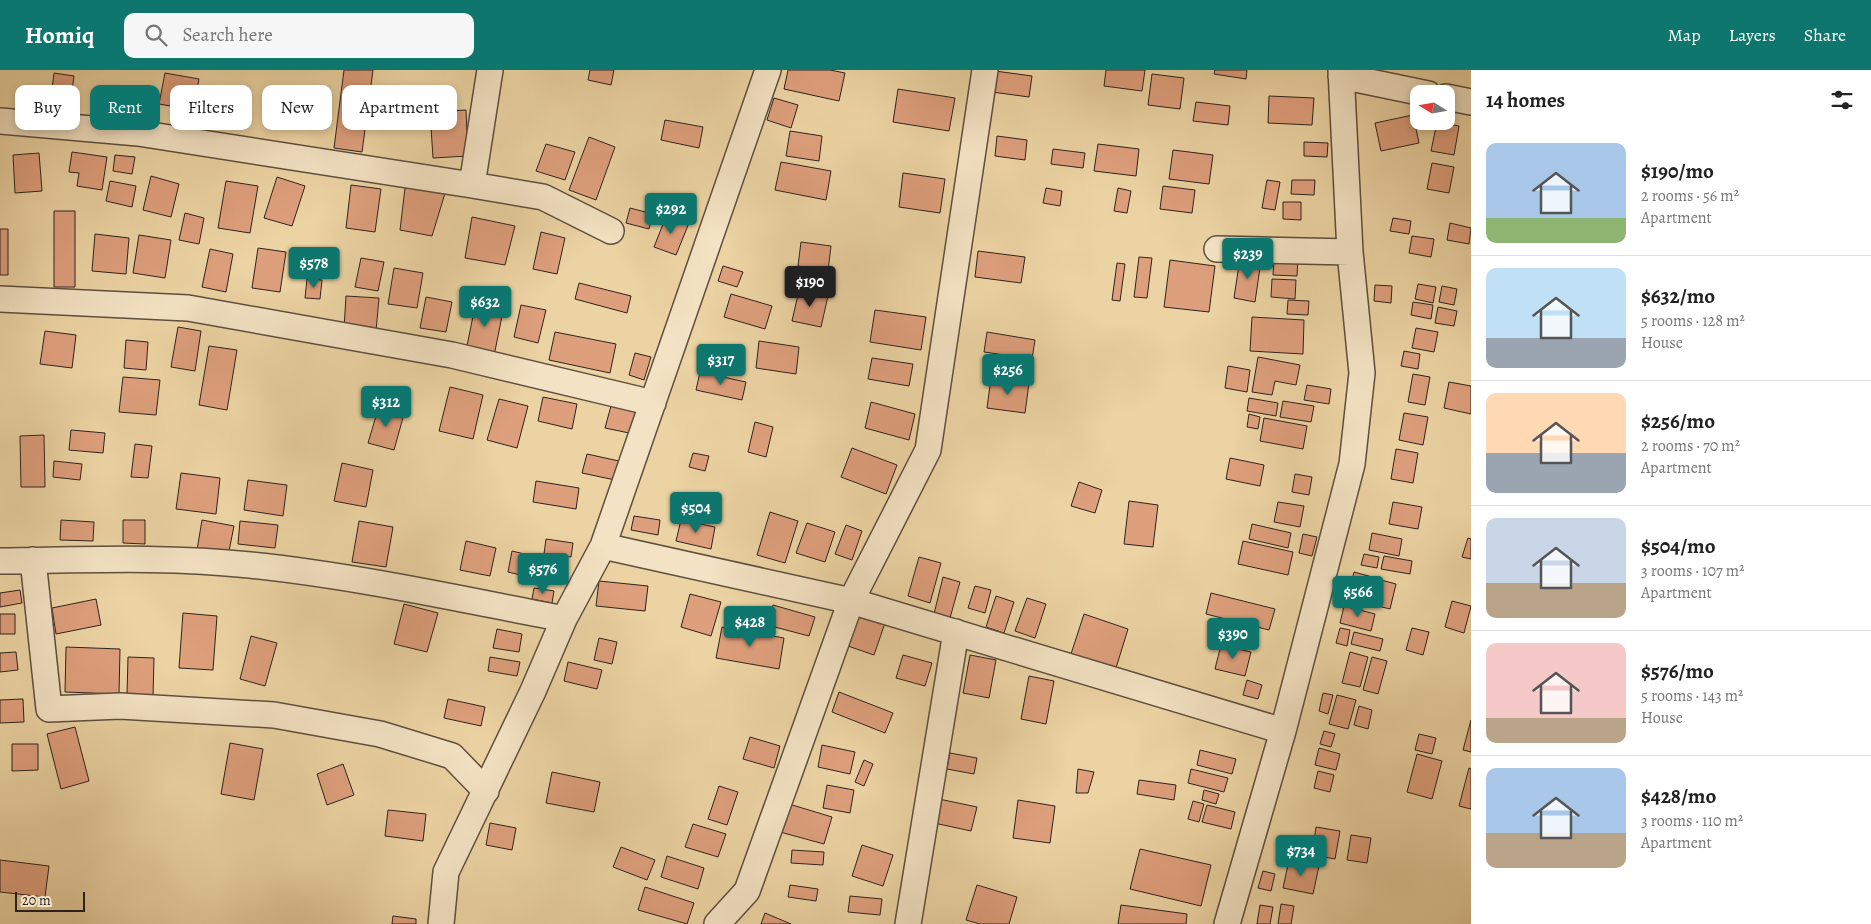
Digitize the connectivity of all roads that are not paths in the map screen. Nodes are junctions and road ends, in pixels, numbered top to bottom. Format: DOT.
graph roads {
  1 [pos="490,70"];
  2 [pos="768,70"];
  3 [pos="984,70"];
  4 [pos="1341,73"];
  5 [pos="1410,90"];
  6 [pos="1455,99"];
  7 [pos="1471,102"];
  8 [pos="0,121"];
  9 [pos="472,185"];
  10 [pos="611,231"];
  11 [pos="1217,249"];
  12 [pos="1350,252"];
  13 [pos="0,299"];
  14 [pos="653,403"];
  15 [pos="603,546"];
  16 [pos="33,560"];
  17 [pos="0,561"];
  18 [pos="851,601"];
  19 [pos="564,619"];
  20 [pos="956,632"];
  21 [pos="1283,731"];
  22 [pos="486,791"];
  23 [pos="441,924"];
  24 [pos="717,924"];
  25 [pos="908,924"];
  26 [pos="1227,924"];
  1 -- 9 [label="street"];
  2 -- 14 [label="street"];
  3 -- 18 [label="street"];
  4 -- 5 [label="street"];
  4 -- 12 [label="street"];
  6 -- 7 [label="street"];
  8 -- 9 [label="street"];
  9 -- 10 [label="street"];
  11 -- 12 [label="street"];
  12 -- 21 [label="street"];
  13 -- 14 [label="street"];
  14 -- 15 [label="street"];
  15 -- 18 [label="street"];
  15 -- 19 [label="street"];
  16 -- 17 [label="street"];
  16 -- 19 [label="street"];
  16 -- 22 [label="street"];
  18 -- 20 [label="street"];
  18 -- 24 [label="street"];
  19 -- 22 [label="street"];
  20 -- 21 [label="street"];
  20 -- 25 [label="street"];
  21 -- 26 [label="street"];
  22 -- 23 [label="street"];
}
